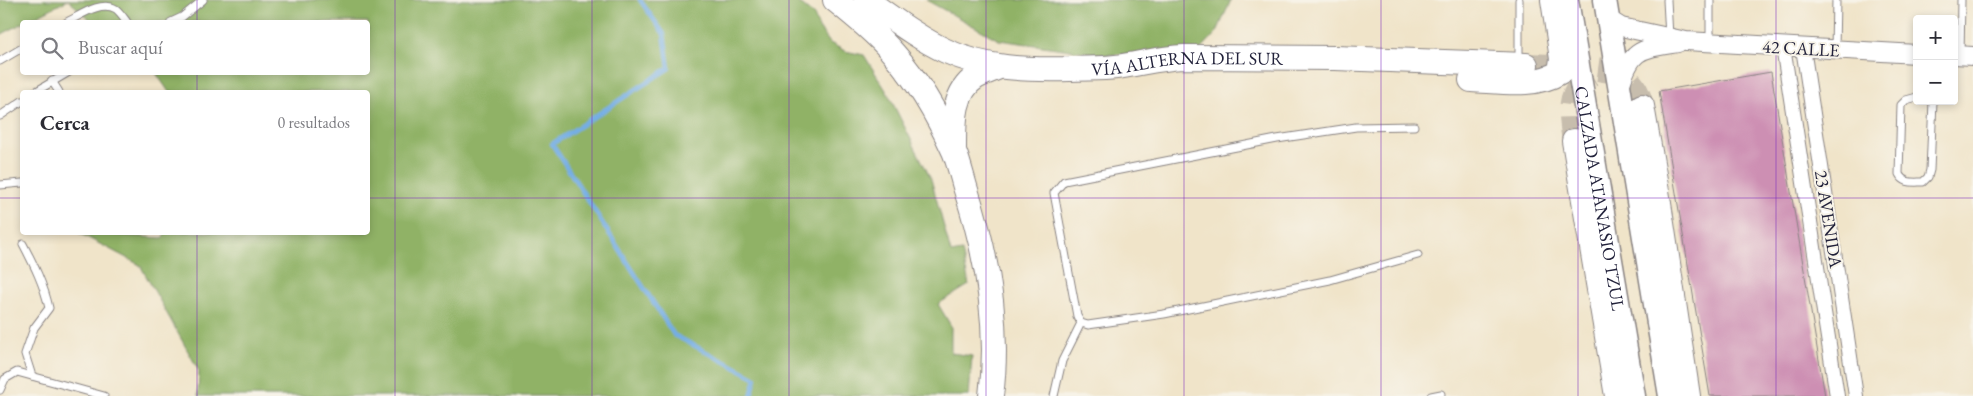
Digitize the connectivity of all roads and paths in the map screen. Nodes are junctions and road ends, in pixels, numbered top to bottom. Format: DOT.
graph roads {
  1 [pos="203,0"];
  2 [pos="835,0"];
  3 [pos="866,0"];
  4 [pos="1519,0"];
  5 [pos="1554,0"];
  6 [pos="1567,0"];
  7 [pos="1667,0"];
  8 [pos="1710,0"];
  9 [pos="1836,0"];
  10 [pos="1961,0"];
  11 [pos="1606,10"];
  12 [pos="71,20"];
  13 [pos="125,20"];
  14 [pos="175,20"];
  15 [pos="1678,39"];
  16 [pos="1710,44"];
  17 [pos="1783,47"];
  18 [pos="1802,48"];
  19 [pos="20,49"];
  20 [pos="1835,50"];
  21 [pos="1913,54"];
  22 [pos="1962,56"];
  23 [pos="1523,59"];
  24 [pos="0,61"];
  25 [pos="998,67"];
  26 [pos="1116,67"];
  27 [pos="63,75"];
  28 [pos="52,81"];
  29 [pos="38,90"];
  30 [pos="58,90"];
  31 [pos="1619,90"];
  32 [pos="1913,98"];
  33 [pos="20,102"];
  34 [pos="1933,105"];
  35 [pos="1642,106"];
  36 [pos="1812,109"];
  37 [pos="1793,111"];
  38 [pos="0,116"];
  39 [pos="1414,126"];
  40 [pos="1574,141"];
  41 [pos="955,153"];
  42 [pos="1821,169"];
  43 [pos="1802,170"];
  44 [pos="20,183"];
  45 [pos="0,185"];
  46 [pos="1830,229"];
  47 [pos="1812,232"];
  48 [pos="23,244"];
  49 [pos="1418,255"];
  50 [pos="1837,273"];
  51 [pos="1819,276"];
  52 [pos="1081,323"];
  53 [pos="1846,333"];
  54 [pos="1828,335"];
  55 [pos="32,376"];
  56 [pos="0,390"];
  57 [pos="1441,394"];
  58 [pos="104,396"];
  59 [pos="991,396"];
  60 [pos="1054,396"];
  61 [pos="1431,396"];
  62 [pos="1617,396"];
  63 [pos="1634,396"];
  64 [pos="1670,396"];
  65 [pos="1688,396"];
  66 [pos="1837,396"];
  67 [pos="1855,396"];
  1 -- 14 [label="lane"];
  2 -- 41 [label="highway"];
  3 -- 25 [label="highway, VÍA ALTERNA DEL SUR"];
  4 -- 23 [label="lane"];
  5 -- 26 [label="highway"];
  6 -- 63 [label="main road, CALZADA ATANASIO TZUL"];
  7 -- 15 [label="lane"];
  8 -- 16 [label="lane"];
  9 -- 20 [label="lane"];
  10 -- 22 [label="lane"];
  11 -- 15 [label="street, 42 CALLE"];
  11 -- 31 [label="main road, CALZADA ATANASIO TZUL"];
  12 -- 13 [label="lane"];
  15 -- 16 [label="street, 42 CALLE"];
  15 -- 31 [label="street, 42 CALLE"];
  16 -- 17 [label="street, 42 CALLE"];
  17 -- 18 [label="street, 42 CALLE"];
  17 -- 37 [label="street, 23 AVENIDA"];
  18 -- 20 [label="street, 42 CALLE"];
  18 -- 36 [label="street, 23 AVENIDA"];
  19 -- 24 [label="lane"];
  20 -- 21 [label="street, 42 CALLE"];
  23 -- 26 [label="highway, VÍA ALTERNA DEL SUR"];
  25 -- 26 [label="highway, VÍA ALTERNA DEL SUR"];
  25 -- 41 [label="highway"];
  27 -- 28 [label="lane"];
  28 -- 29 [label="lane"];
  28 -- 30 [label="lane"];
  31 -- 64 [label="main road, CALZADA ATANASIO TZUL"];
  32 -- 34 [label="lane"];
  33 -- 38 [label="lane"];
  35 -- 65 [label="highway"];
  36 -- 37 [label="street"];
  36 -- 42 [label="street, 23 AVENIDA"];
  37 -- 43 [label="street, 23 AVENIDA"];
  39 -- 52 [label="lane"];
  40 -- 62 [label="highway"];
  41 -- 59 [label="highway"];
  42 -- 43 [label="street"];
  42 -- 46 [label="street, 23 AVENIDA"];
  43 -- 47 [label="street, 23 AVENIDA"];
  44 -- 45 [label="lane"];
  46 -- 47 [label="street"];
  46 -- 50 [label="street, 23 AVENIDA"];
  47 -- 51 [label="street, 23 AVENIDA"];
  48 -- 55 [label="lane"];
  49 -- 52 [label="lane"];
  50 -- 51 [label="street"];
  50 -- 53 [label="street, 23 AVENIDA"];
  51 -- 54 [label="street, 23 AVENIDA"];
  52 -- 60 [label="lane"];
  53 -- 54 [label="street"];
  53 -- 67 [label="street, 23 AVENIDA"];
  54 -- 66 [label="street, 23 AVENIDA"];
  55 -- 56 [label="lane"];
  55 -- 58 [label="lane"];
  57 -- 61 [label="lane"];
}
